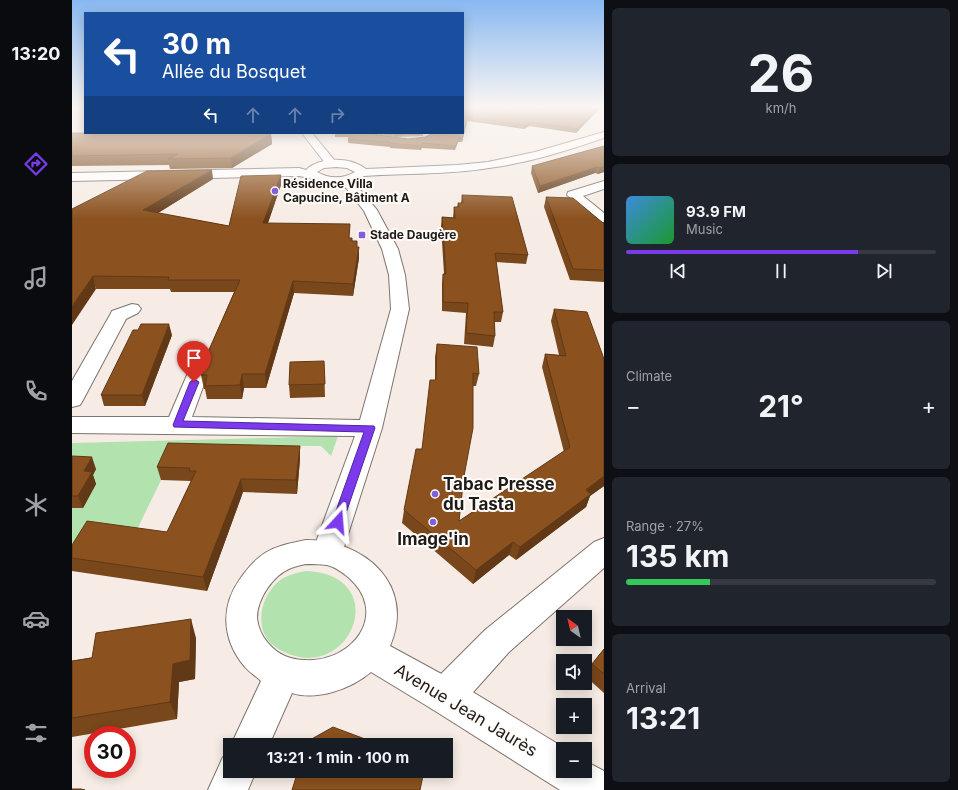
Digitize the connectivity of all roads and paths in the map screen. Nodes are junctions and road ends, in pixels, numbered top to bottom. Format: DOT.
graph roads {
  1 [pos="312,144"];
  2 [pos="576,144"];
  3 [pos="323,167"];
  4 [pos="72,177"];
  5 [pos="352,177"];
  6 [pos="604,185"];
  7 [pos="604,207"];
  8 [pos="590,209"];
  9 [pos="604,220"];
  10 [pos="132,309"];
  11 [pos="200,368"];
  12 [pos="72,400"];
  13 [pos="72,425"];
  14 [pos="177,425"];
  15 [pos="370,428"];
  16 [pos="604,550"];
  17 [pos="327,553"];
  18 [pos="368,652"];
  19 [pos="282,675"];
  20 [pos="445,696"];
  21 [pos="253,738"];
  22 [pos="234,778"];
  23 [pos="584,782"];
  24 [pos="228,790"];
  1 -- 3 [label="street"];
  2 -- 5 [label="street"];
  3 -- 4 [label="street"];
  3 -- 5 [label="street"];
  3 -- 5 [label="street"];
  5 -- 15 [label="street"];
  6 -- 8 [label="street"];
  7 -- 8 [label="street"];
  8 -- 9 [label="street"];
  10 -- 12 [label="street"];
  11 -- 14 [label="street"];
  13 -- 14 [label="street"];
  14 -- 15 [label="street"];
  15 -- 17 [label="street"];
  16 -- 20 [label="street"];
  17 -- 18 [label="street"];
  17 -- 19 [label="street"];
  18 -- 19 [label="street"];
  18 -- 20 [label="street, Avenue Jean Jaurès"];
  19 -- 21 [label="street"];
  20 -- 23 [label="street, Avenue Jean Jaurès"];
  22 -- 24 [label="street"];
}
